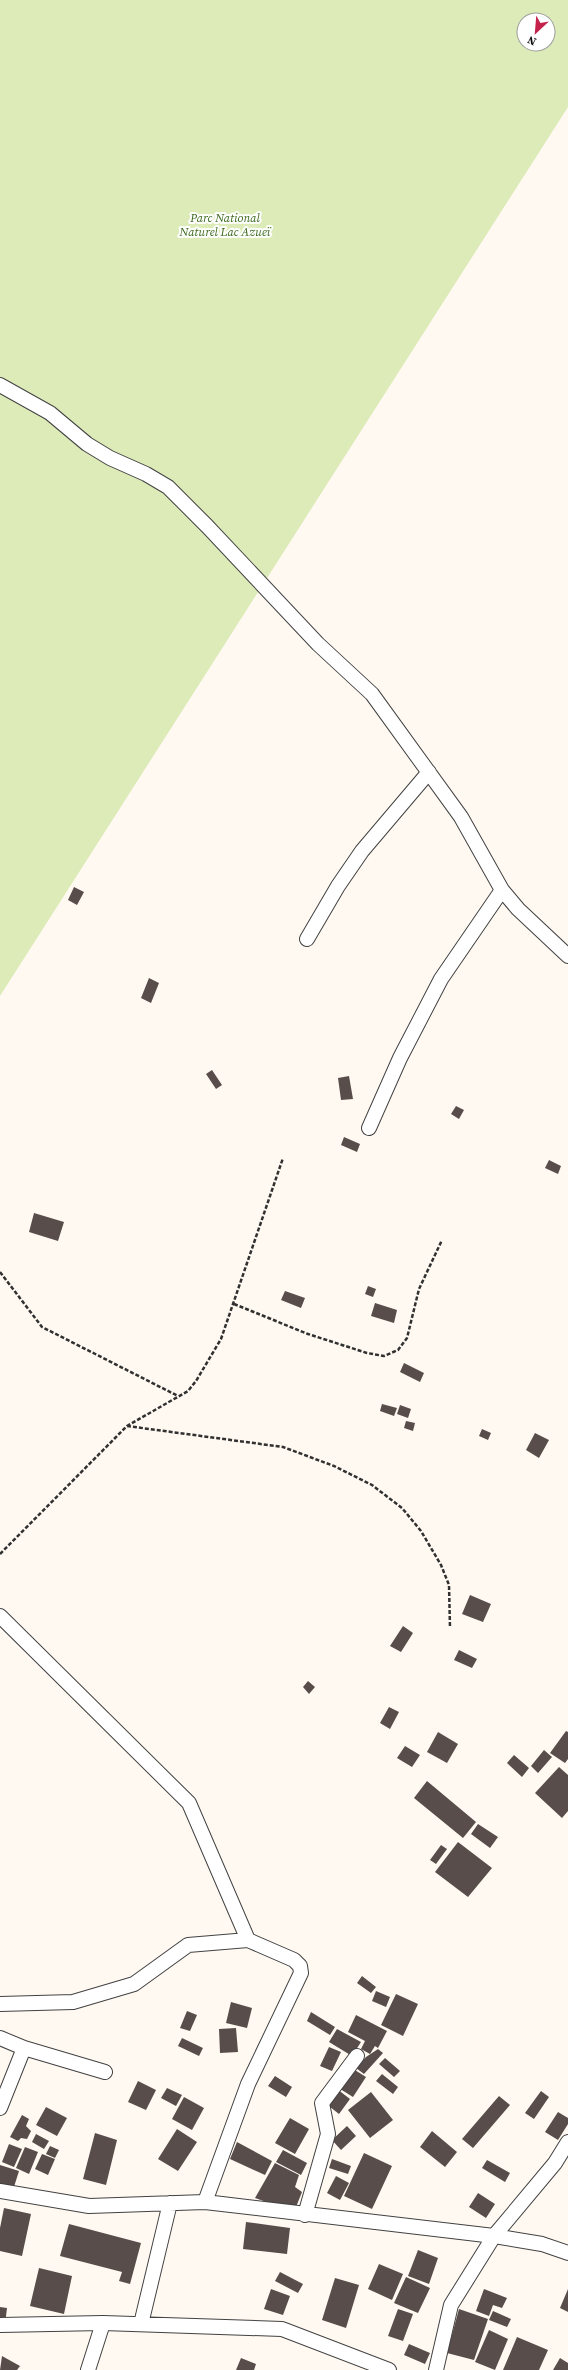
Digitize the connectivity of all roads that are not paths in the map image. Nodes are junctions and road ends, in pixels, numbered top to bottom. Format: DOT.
graph roads {
  1 [pos="0,385"];
  2 [pos="429,772"];
  3 [pos="502,890"];
  4 [pos="307,939"];
  5 [pos="568,956"];
  6 [pos="369,1128"];
  7 [pos="0,1616"];
  8 [pos="248,1940"];
  9 [pos="0,2004"];
  10 [pos="0,2038"];
  11 [pos="24,2048"];
  12 [pos="357,2056"];
  13 [pos="105,2072"];
  14 [pos="0,2108"];
  15 [pos="568,2142"];
  16 [pos="0,2191"];
  17 [pos="205,2202"];
  18 [pos="170,2203"];
  19 [pos="305,2215"];
  20 [pos="494,2236"];
  21 [pos="568,2253"];
  22 [pos="103,2323"];
  23 [pos="141,2324"];
  24 [pos="0,2325"];
  25 [pos="88,2370"];
  26 [pos="389,2370"];
  27 [pos="436,2370"];
  1 -- 2 [label="street"];
  2 -- 3 [label="street"];
  2 -- 4 [label="street"];
  3 -- 5 [label="street"];
  3 -- 6 [label="street"];
  7 -- 8 [label="street"];
  8 -- 9 [label="street"];
  8 -- 17 [label="street"];
  10 -- 11 [label="street"];
  11 -- 13 [label="street"];
  11 -- 14 [label="street"];
  12 -- 19 [label="street"];
  15 -- 20 [label="street"];
  16 -- 18 [label="street"];
  17 -- 18 [label="street"];
  17 -- 19 [label="street"];
  18 -- 23 [label="street"];
  19 -- 20 [label="street"];
  20 -- 21 [label="street"];
  20 -- 27 [label="street"];
  22 -- 23 [label="street"];
  22 -- 24 [label="street"];
  22 -- 25 [label="street"];
  23 -- 26 [label="street"];
}
